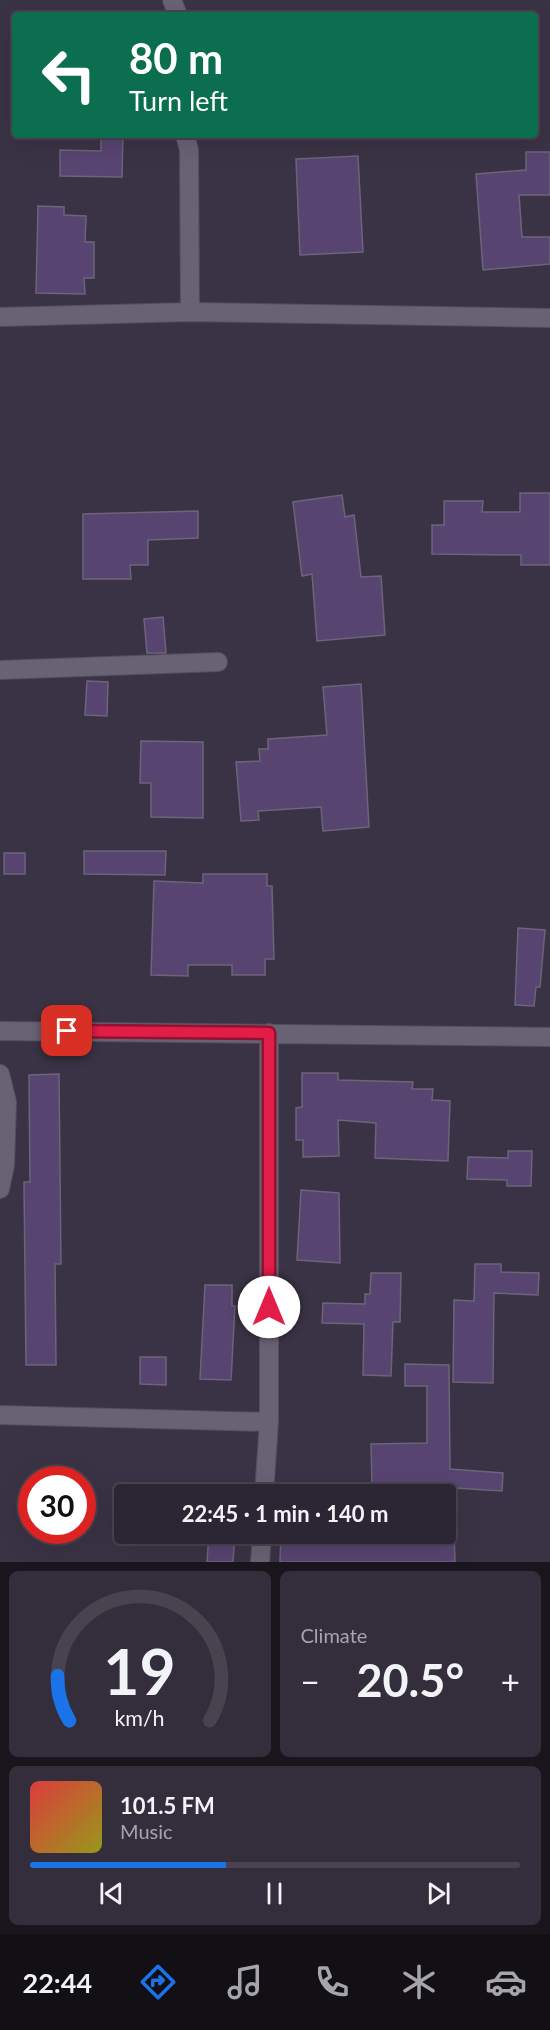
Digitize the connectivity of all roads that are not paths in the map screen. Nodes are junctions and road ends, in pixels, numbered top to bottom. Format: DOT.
graph roads {
  1 [pos="186,138"];
  2 [pos="190,312"];
  3 [pos="0,317"];
  4 [pos="550,318"];
  5 [pos="218,662"];
  6 [pos="0,670"];
  7 [pos="0,1031"];
  8 [pos="269,1033"];
  9 [pos="550,1037"];
  10 [pos="0,1074"];
  11 [pos="0,1189"];
  12 [pos="0,1415"];
  13 [pos="269,1422"];
  14 [pos="265,1484"];
  15 [pos="261,1544"];
  16 [pos="260,1562"];
  1 -- 2 [label="street"];
  2 -- 3 [label="street"];
  2 -- 4 [label="street"];
  5 -- 6 [label="street"];
  7 -- 8 [label="street"];
  8 -- 9 [label="street"];
  8 -- 13 [label="street"];
  10 -- 11 [label="street"];
  12 -- 13 [label="street"];
  13 -- 14 [label="street"];
  15 -- 16 [label="street"];
}
